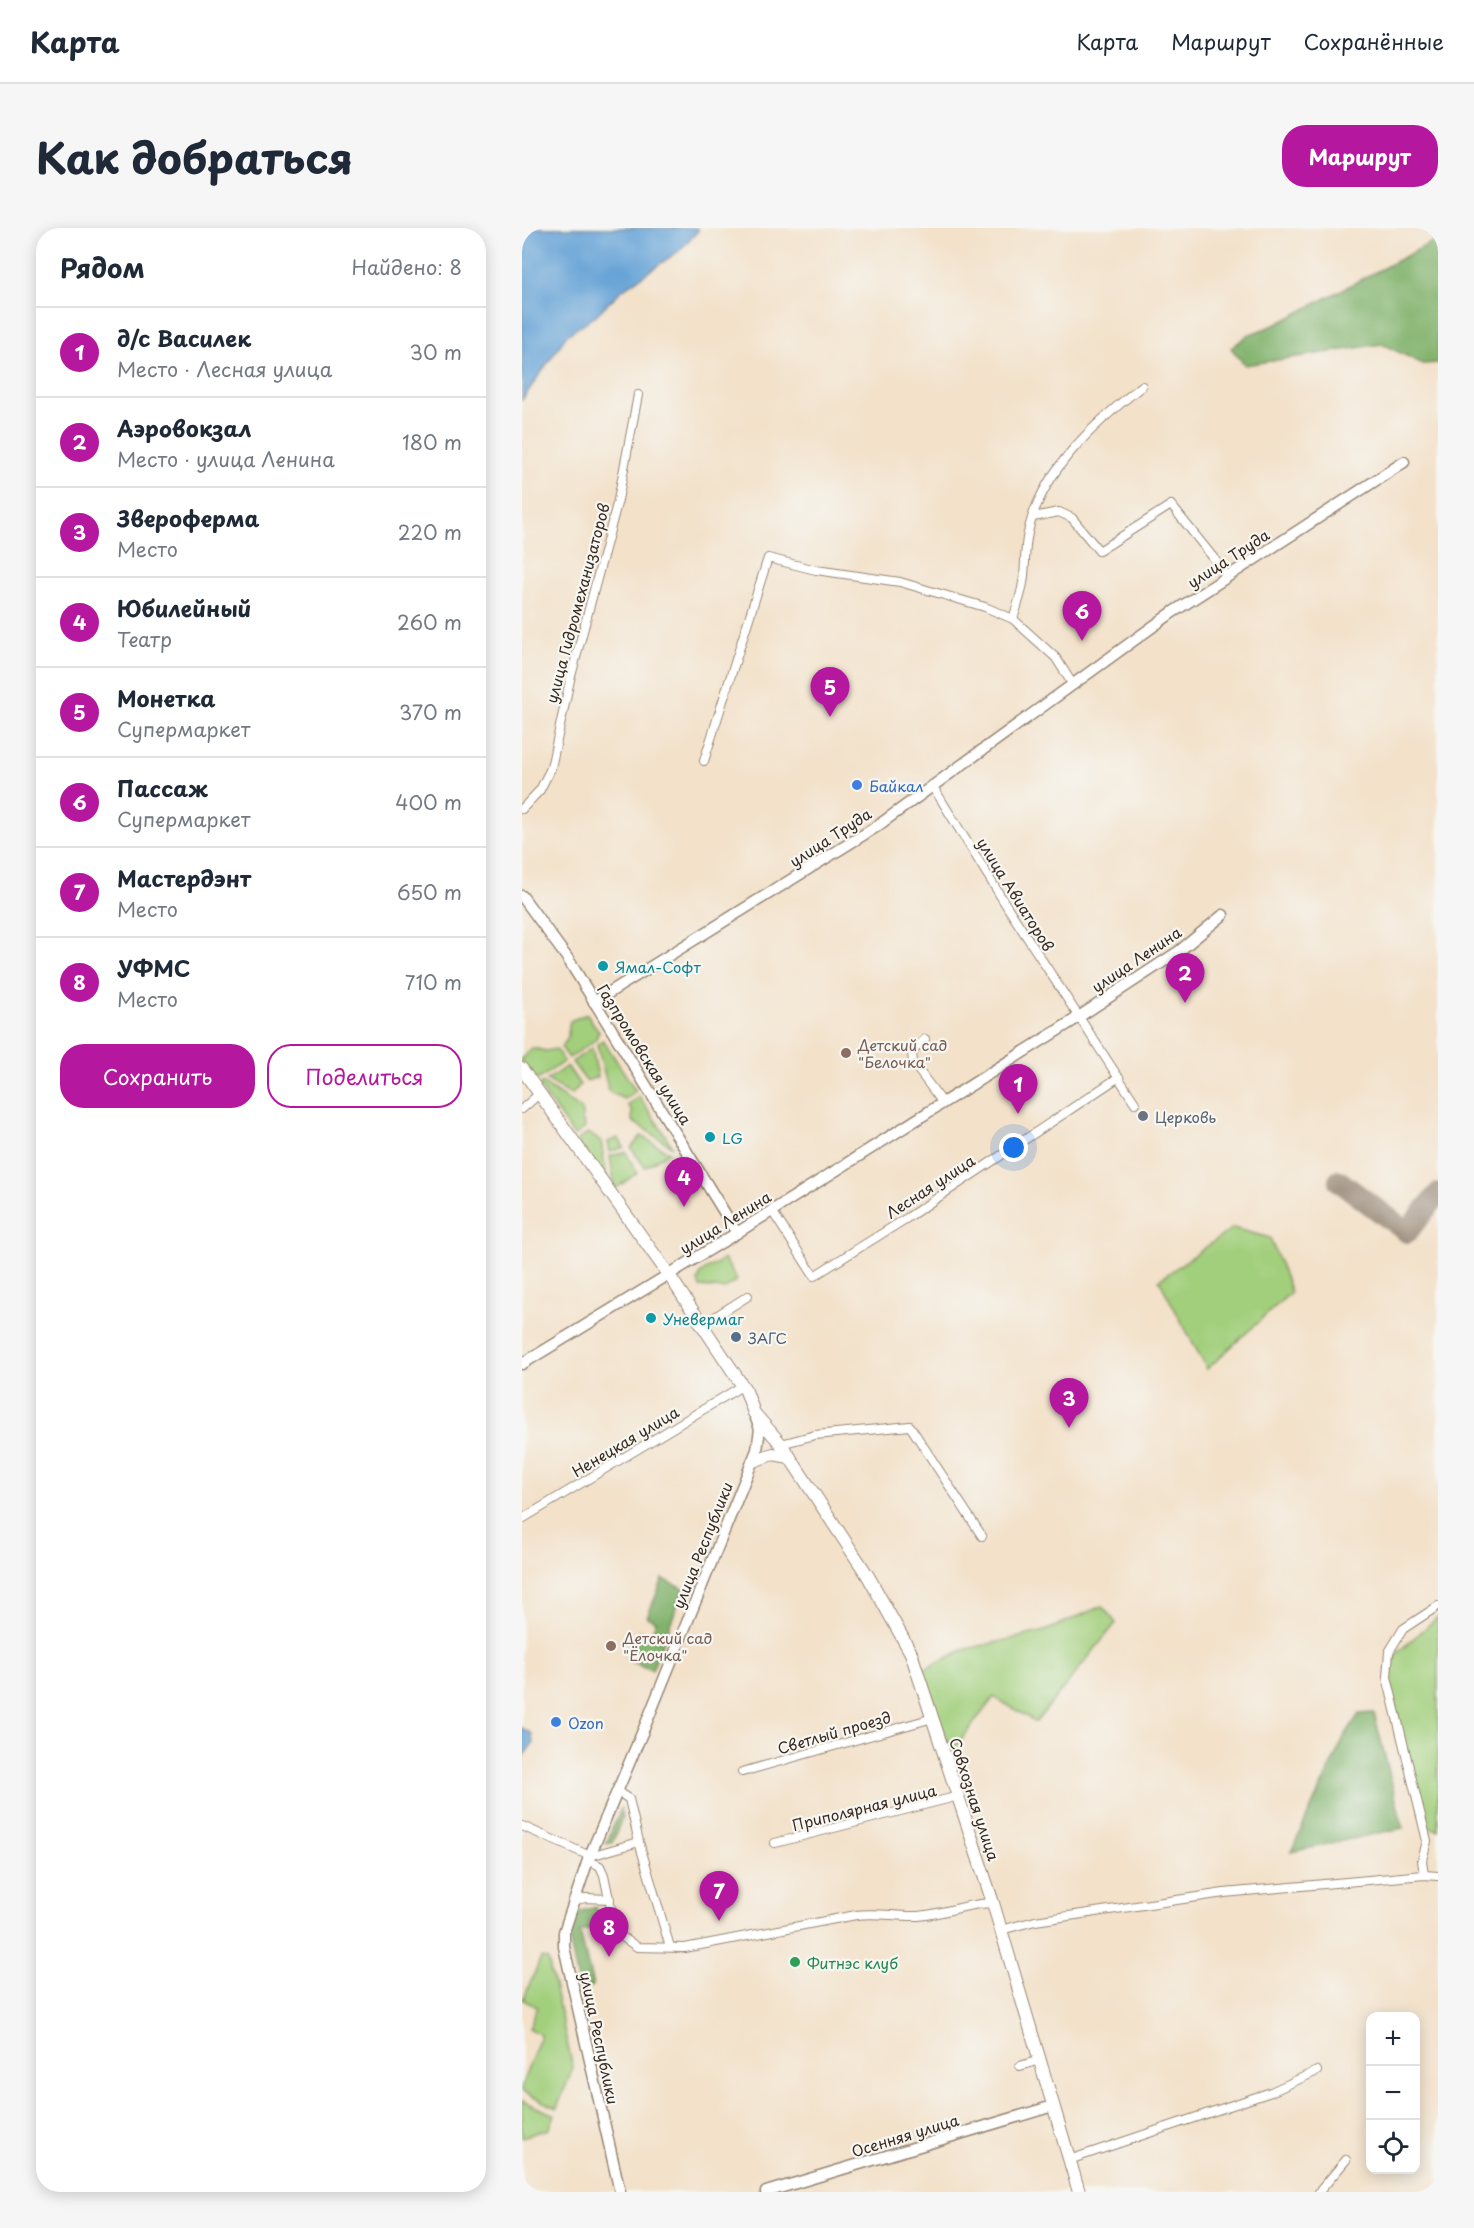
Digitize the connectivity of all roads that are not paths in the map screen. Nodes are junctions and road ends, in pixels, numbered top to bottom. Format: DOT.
graph roads {
  1 [pos="1142,386"];
  2 [pos="638,395"];
  3 [pos="1404,462"];
  4 [pos="1033,517"];
  5 [pos="1228,576"];
  6 [pos="1013,619"];
  7 [pos="1073,685"];
  8 [pos="705,761"];
  9 [pos="932,784"];
  10 [pos="522,809"];
  11 [pos="522,896"];
  12 [pos="1223,915"];
  13 [pos="594,1002"];
  14 [pos="1078,1017"];
  15 [pos="925,1039"];
  16 [pos="522,1069"];
  17 [pos="1119,1077"];
  18 [pos="539,1094"];
  19 [pos="1135,1102"];
  20 [pos="943,1103"];
  21 [pos="522,1109"];
  22 [pos="772,1210"];
  23 [pos="737,1233"];
  24 [pos="669,1275"];
  25 [pos="748,1296"];
  26 [pos="702,1325"];
  27 [pos="522,1364"];
  28 [pos="742,1386"];
  29 [pos="754,1413"];
  30 [pos="781,1444"];
  31 [pos="790,1457"];
  32 [pos="753,1461"];
  33 [pos="522,1519"];
  34 [pos="982,1536"];
  35 [pos="1438,1606"];
  36 [pos="933,1718"];
  37 [pos="742,1772"];
  38 [pos="618,1792"];
  39 [pos="959,1796"];
  40 [pos="522,1826"];
  41 [pos="639,1842"];
  42 [pos="775,1843"];
  43 [pos="589,1858"];
  44 [pos="1424,1875"];
  45 [pos="1438,1876"];
  46 [pos="610,1899"];
  47 [pos="573,1900"];
  48 [pos="993,1903"];
  49 [pos="1001,1930"];
  50 [pos="670,1947"];
  51 [pos="1040,2060"];
  52 [pos="1020,2066"];
  53 [pos="1317,2071"];
  54 [pos="1053,2106"];
  55 [pos="1069,2160"];
  56 [pos="1346,2160"];
  57 [pos="620,2192"];
  58 [pos="766,2192"];
  59 [pos="1079,2192"];
  60 [pos="1319,2192"];
  1 -- 4 [label="street"];
  2 -- 10 [label="street, улица Гидромеханизаторов"];
  3 -- 5 [label="street, улица Труда"];
  4 -- 5 [label="street"];
  4 -- 6 [label="street"];
  5 -- 7 [label="street, улица Труда"];
  6 -- 7 [label="street"];
  6 -- 8 [label="street"];
  7 -- 9 [label="street, улица Труда"];
  9 -- 13 [label="street, улица Труда"];
  9 -- 14 [label="street, улица Авиаторов"];
  11 -- 13 [label="street, Газпромовская улица"];
  12 -- 14 [label="street, улица Ленина"];
  13 -- 23 [label="street, Газпромовская улица"];
  14 -- 17 [label="street, улица Авиаторов"];
  14 -- 20 [label="street, улица Ленина"];
  15 -- 20 [label="street"];
  16 -- 18 [label="main road, улица Республики"];
  17 -- 19 [label="street, улица Авиаторов"];
  17 -- 22 [label="street, Лесная улица"];
  18 -- 21 [label="street"];
  18 -- 24 [label="main road, улица Республики"];
  20 -- 22 [label="street, улица Ленина"];
  22 -- 23 [label="street, улица Ленина"];
  23 -- 24 [label="street, улица Ленина"];
  24 -- 26 [label="main road, улица Республики"];
  24 -- 27 [label="street, улица Ленина"];
  25 -- 26 [label="street"];
  26 -- 28 [label="main road, улица Республики"];
  28 -- 29 [label="main road, улица Республики"];
  28 -- 33 [label="street, Ненецкая улица"];
  29 -- 30 [label="main road, Совхозная улица"];
  29 -- 32 [label="street, улица Республики"];
  30 -- 31 [label="main road, Совхозная улица"];
  30 -- 34 [label="street"];
  31 -- 32 [label="main road"];
  31 -- 36 [label="main road, Совхозная улица"];
  32 -- 38 [label="street, улица Республики"];
  35 -- 44 [label="street"];
  36 -- 37 [label="street, Светлый проезд"];
  36 -- 39 [label="main road, Совхозная улица"];
  38 -- 41 [label="street"];
  38 -- 43 [label="street, улица Республики"];
  39 -- 42 [label="street, Приполярная улица"];
  39 -- 48 [label="main road, Совхозная улица"];
  40 -- 43 [label="street"];
  41 -- 43 [label="street"];
  41 -- 50 [label="street"];
  43 -- 46 [label="street"];
  43 -- 47 [label="street, улица Республики"];
  44 -- 45 [label="street"];
  44 -- 49 [label="street"];
  46 -- 47 [label="street"];
  46 -- 50 [label="street"];
  47 -- 57 [label="street, улица Республики"];
  48 -- 49 [label="main road, Совхозная улица"];
  48 -- 50 [label="street"];
  49 -- 51 [label="main road, Совхозная улица"];
  51 -- 52 [label="street"];
  51 -- 54 [label="main road, Совхозная улица"];
  53 -- 55 [label="street"];
  54 -- 55 [label="main road, Совхозная улица"];
  54 -- 58 [label="street, Осенняя улица"];
  55 -- 59 [label="main road, Совхозная улица"];
  56 -- 60 [label="street"];
}
